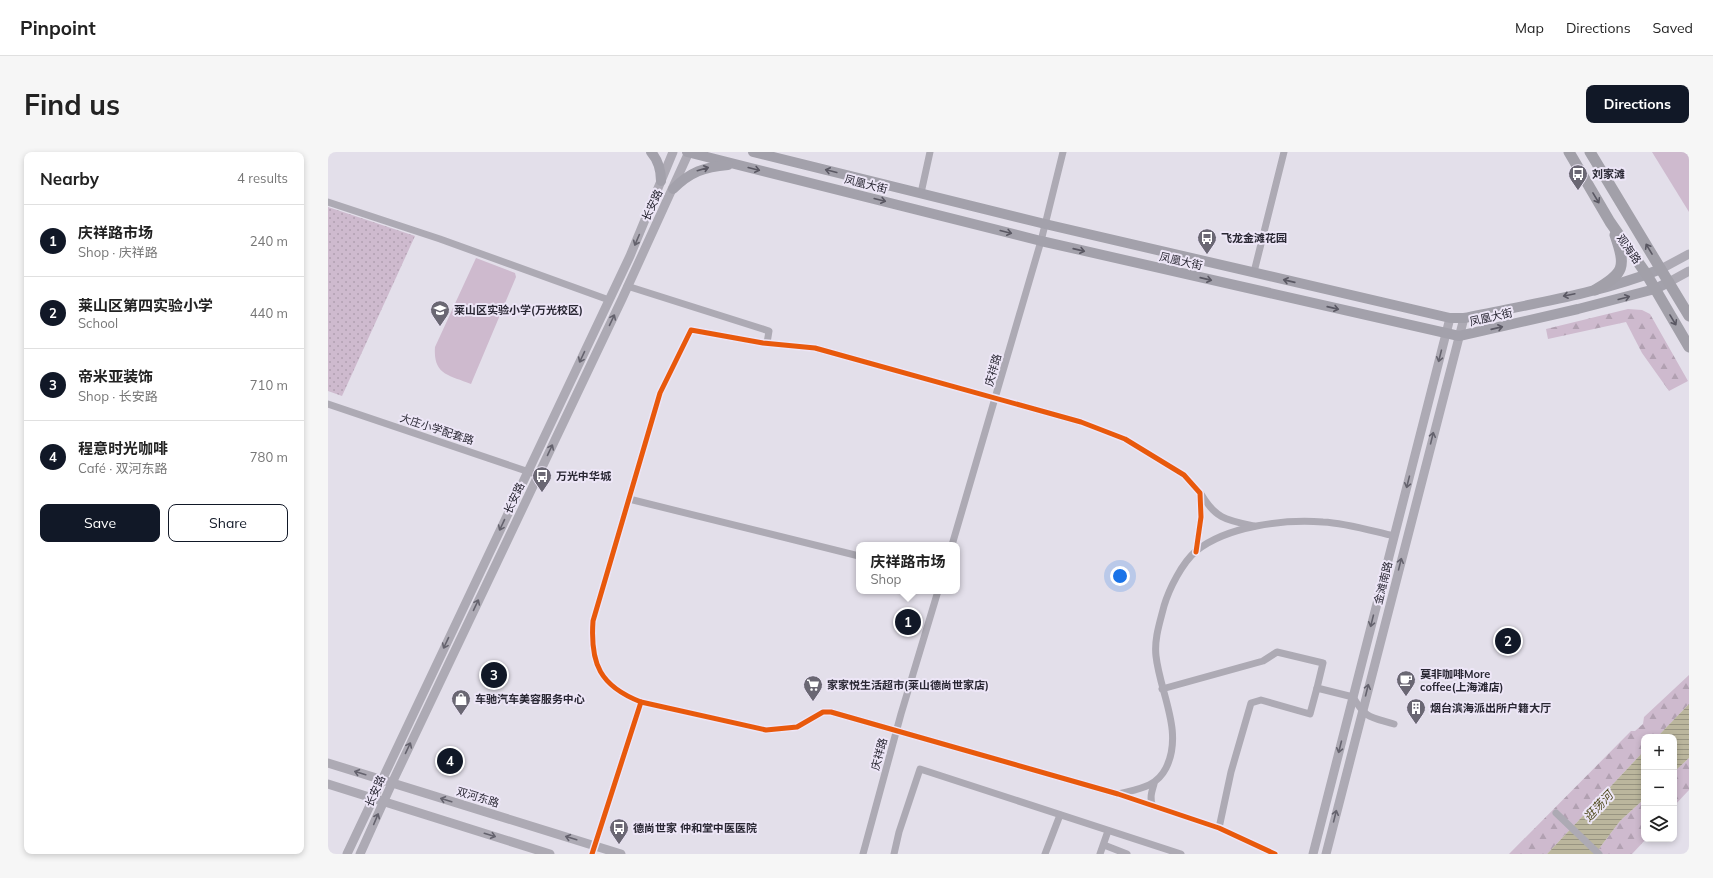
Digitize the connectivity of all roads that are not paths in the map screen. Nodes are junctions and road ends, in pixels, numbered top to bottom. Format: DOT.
graph roads {
  1 [pos="651,152"];
  2 [pos="673,152"];
  3 [pos="689,152"];
  4 [pos="753,152"];
  5 [pos="930,152"];
  6 [pos="1063,152"];
  7 [pos="1284,152"];
  8 [pos="1569,152"];
  9 [pos="1590,152"];
  10 [pos="739,165"];
  11 [pos="661,181"];
  12 [pos="673,189"];
  13 [pos="921,193"];
  14 [pos="947,200"];
  15 [pos="328,202"];
  16 [pos="939,215"];
  17 [pos="1610,222"];
  18 [pos="1045,224"];
  19 [pos="1042,241"];
  20 [pos="1147,247"];
  21 [pos="1689,254"];
  22 [pos="1143,264"];
  23 [pos="1661,269"];
  24 [pos="1689,271"];
  25 [pos="1254,272"];
  26 [pos="1647,275"];
  27 [pos="1669,282"];
  28 [pos="627,286"];
  29 [pos="1595,290"];
  30 [pos="1655,290"];
  31 [pos="609,300"];
  32 [pos="1403,307"];
  33 [pos="1689,316"];
  34 [pos="1450,318"];
  35 [pos="1464,318"];
  36 [pos="1401,324"];
  37 [pos="1446,334"];
  38 [pos="1459,336"];
  39 [pos="767,343"];
  40 [pos="1689,347"];
  41 [pos="996,399"];
  42 [pos="328,404"];
  43 [pos="1425,415"];
  44 [pos="1437,418"];
  45 [pos="528,471"];
  46 [pos="538,475"];
  47 [pos="1200,493"];
  48 [pos="629,499"];
  49 [pos="1254,526"];
  50 [pos="1394,536"];
  51 [pos="953,542"];
  52 [pos="1196,552"];
  53 [pos="856,555"];
  54 [pos="937,594"];
  55 [pos="1317,688"];
  56 [pos="1162,689"];
  57 [pos="1353,698"];
  58 [pos="641,702"];
  59 [pos="1362,712"];
  60 [pos="1394,724"];
  61 [pos="896,731"];
  62 [pos="328,763"];
  63 [pos="381,780"];
  64 [pos="392,783"];
  65 [pos="328,784"];
  66 [pos="1154,784"];
  67 [pos="1118,794"];
  68 [pos="372,798"];
  69 [pos="383,802"];
  70 [pos="1153,806"];
  71 [pos="1556,813"];
  72 [pos="1060,815"];
  73 [pos="1219,828"];
  74 [pos="1108,832"];
  75 [pos="1104,844"];
  76 [pos="593,850"];
  77 [pos="347,854"];
  78 [pos="360,854"];
  79 [pos="550,854"];
  80 [pos="621,854"];
  81 [pos="863,854"];
  82 [pos="894,854"];
  83 [pos="1045,854"];
  84 [pos="1100,854"];
  85 [pos="1127,854"];
  86 [pos="1181,854"];
  87 [pos="1275,854"];
  88 [pos="1313,854"];
  89 [pos="1326,854"];
  90 [pos="1599,854"];
  1 -- 11 [label="main road"];
  2 -- 11 [label="street, 长安路"];
  3 -- 10 [label="main road, 凤凰大街"];
  3 -- 12 [label="street, 长安路"];
  13 -- 4 [label="main road, 凤凰大街, one-way"];
  5 -- 13 [label="street"];
  6 -- 18 [label="street, 庆祥路"];
  7 -- 25 [label="street"];
  8 -- 17 [label="main road, 观海路, one-way"];
  23 -- 9 [label="main road, 观海路, one-way"];
  12 -- 10 [label="main road, one-way"];
  10 -- 16 [label="main road, 凤凰大街, one-way"];
  11 -- 31 [label="street, 长安路, one-way"];
  12 -- 28 [label="street, 长安路"];
  13 -- 14 [label="main road, 凤凰大街"];
  14 -- 16 [label="main road"];
  14 -- 18 [label="main road, 凤凰大街"];
  15 -- 31 [label="street"];
  16 -- 19 [label="main road, 凤凰大街, one-way"];
  17 -- 26 [label="main road, 观海路"];
  17 -- 29 [label="main road"];
  18 -- 19 [label="street, 庆祥路"];
  18 -- 20 [label="main road, 凤凰大街"];
  19 -- 22 [label="main road, 凤凰大街, one-way"];
  19 -- 41 [label="street, 庆祥路"];
  20 -- 22 [label="main road"];
  20 -- 25 [label="main road, 凤凰大街"];
  21 -- 23 [label="street"];
  22 -- 36 [label="main road, 凤凰大街, one-way"];
  23 -- 26 [label="main road, 凤凰大街"];
  23 -- 27 [label="main road, 观海路"];
  24 -- 27 [label="street"];
  32 -- 25 [label="main road, 凤凰大街, one-way"];
  26 -- 29 [label="main road, 凤凰大街"];
  26 -- 30 [label="main road, 观海路"];
  27 -- 30 [label="main road, 凤凰大街"];
  27 -- 33 [label="main road, 观海路"];
  28 -- 39 [label="street"];
  46 -- 28 [label="street, 长安路, one-way"];
  29 -- 35 [label="main road, 凤凰大街, one-way"];
  38 -- 30 [label="main road, 凤凰大街, one-way"];
  30 -- 40 [label="main road, 观海路, one-way"];
  31 -- 45 [label="street, 长安路, one-way"];
  32 -- 34 [label="main road, 凤凰大街"];
  32 -- 36 [label="main road"];
  34 -- 35 [label="main road, 凤凰大街"];
  34 -- 37 [label="street, 金滩南路"];
  35 -- 38 [label="street, 金滩南路"];
  36 -- 37 [label="main road, 凤凰大街"];
  37 -- 38 [label="main road, 凤凰大街"];
  37 -- 43 [label="street, 金滩南路, one-way"];
  38 -- 44 [label="street, 金滩南路"];
  39 -- 41 [label="street"];
  39 -- 48 [label="street"];
  41 -- 47 [label="street"];
  41 -- 51 [label="street, 庆祥路"];
  42 -- 45 [label="street, 大庄小学配套路"];
  43 -- 44 [label="street"];
  43 -- 50 [label="street, 金滩南路, one-way"];
  59 -- 44 [label="street, 金滩南路, one-way"];
  45 -- 46 [label="street, 大庄小学配套路"];
  45 -- 63 [label="street, 长安路, one-way"];
  64 -- 46 [label="street, 长安路, one-way"];
  47 -- 49 [label="street"];
  47 -- 52 [label="street"];
  48 -- 53 [label="street"];
  48 -- 58 [label="street"];
  49 -- 50 [label="street"];
  49 -- 52 [label="street"];
  50 -- 57 [label="street, 金滩南路, one-way"];
  52 -- 56 [label="street"];
  54 -- 61 [label="street, 庆祥路"];
  55 -- 56 [label="street"];
  55 -- 57 [label="street"];
  55 -- 73 [label="street"];
  56 -- 66 [label="street"];
  57 -- 59 [label="street"];
  57 -- 88 [label="street, 金滩南路, one-way"];
  58 -- 61 [label="street"];
  58 -- 76 [label="street"];
  59 -- 60 [label="street"];
  89 -- 59 [label="street, 金滩南路, one-way"];
  61 -- 67 [label="street"];
  61 -- 81 [label="street, 庆祥路"];
  63 -- 62 [label="street, 双河东路, one-way"];
  63 -- 64 [label="street, 双河东路"];
  63 -- 68 [label="street, 长安路"];
  64 -- 69 [label="street, 长安路"];
  76 -- 64 [label="street, 双河东路, one-way"];
  65 -- 68 [label="street"];
  66 -- 67 [label="street"];
  66 -- 70 [label="street"];
  67 -- 70 [label="street"];
  68 -- 69 [label="street"];
  68 -- 77 [label="street, 长安路"];
  78 -- 69 [label="street, 长安路, one-way"];
  69 -- 79 [label="street, one-way"];
  70 -- 73 [label="street"];
  71 -- 90 [label="street"];
  72 -- 74 [label="street"];
  72 -- 82 [label="street"];
  72 -- 83 [label="street"];
  73 -- 87 [label="street"];
  74 -- 75 [label="street"];
  74 -- 86 [label="street"];
  75 -- 84 [label="street"];
  75 -- 85 [label="street"];
  76 -- 80 [label="street, 双河东路"];
}
